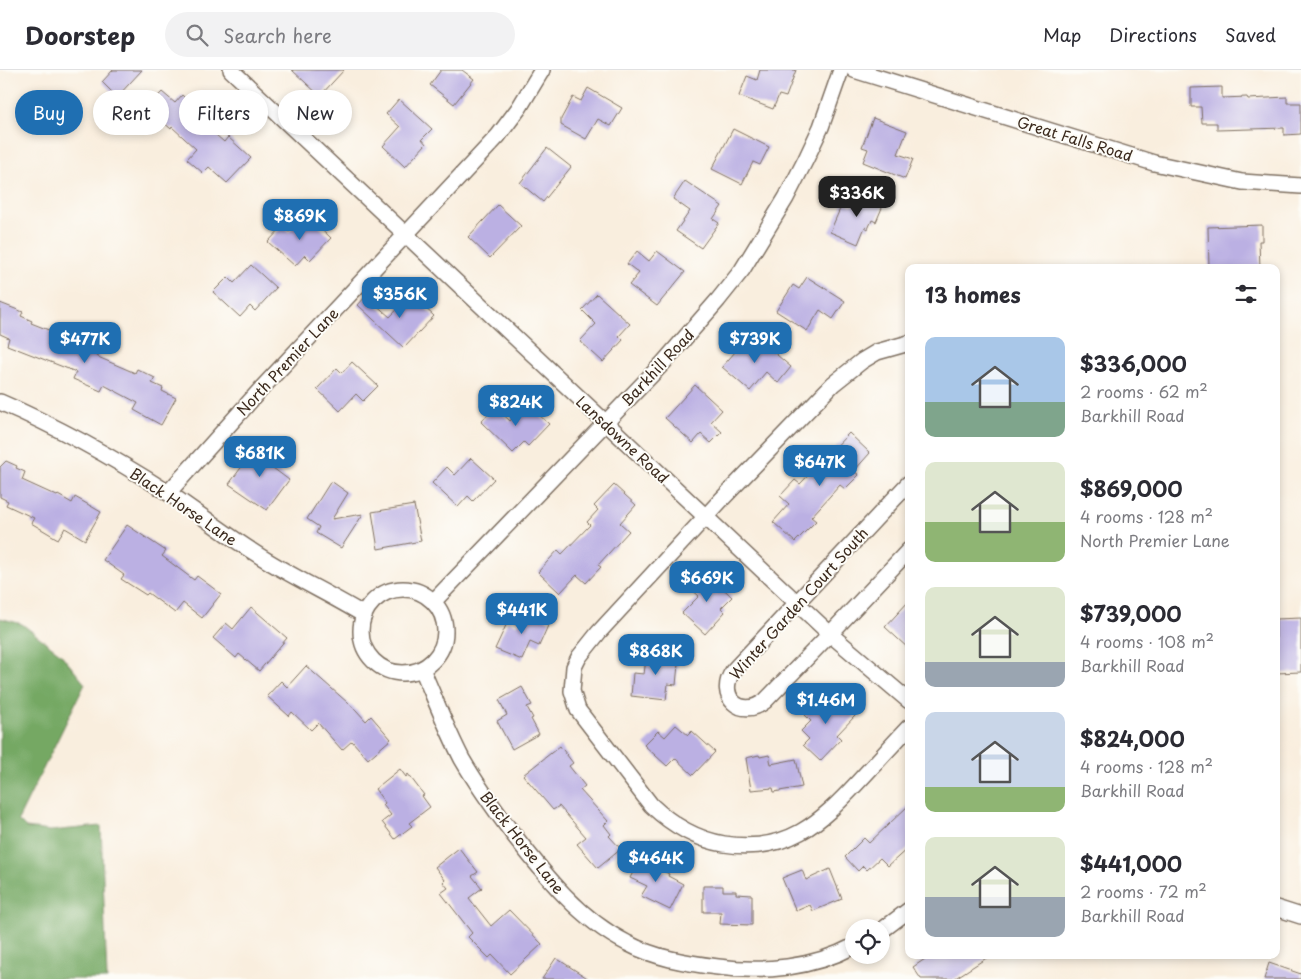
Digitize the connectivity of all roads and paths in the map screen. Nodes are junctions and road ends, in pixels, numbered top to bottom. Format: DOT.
graph roads {
  1 [pos="231,70"];
  2 [pos="542,70"];
  3 [pos="841,70"];
  4 [pos="854,70"];
  5 [pos="1301,186"];
  6 [pos="1301,196"];
  7 [pos="406,234"];
  8 [pos="905,343"];
  9 [pos="0,402"];
  10 [pos="606,423"];
  11 [pos="905,487"];
  12 [pos="168,493"];
  13 [pos="707,517"];
  14 [pos="905,554"];
  15 [pos="434,601"];
  16 [pos="796,602"];
  17 [pos="364,615"];
  18 [pos="830,634"];
  19 [pos="422,669"];
  20 [pos="905,698"];
  21 [pos="905,731"];
  22 [pos="1280,909"];
  23 [pos="905,913"];
  24 [pos="1301,916"];
  25 [pos="890,924"];
  26 [pos="845,950"];
  1 -- 7 [label="street, Lansdowne Road"];
  2 -- 7 [label="street, North Premier Lane"];
  3 -- 10 [label="street, Barkhill Road"];
  4 -- 5 [label="street, Great Falls Road"];
  5 -- 6 [label="street"];
  7 -- 10 [label="street, Lansdowne Road"];
  7 -- 12 [label="street, North Premier Lane"];
  8 -- 13 [label="street"];
  9 -- 12 [label="street, Black Horse Lane"];
  10 -- 13 [label="street, Lansdowne Road"];
  10 -- 15 [label="street, Barkhill Road"];
  11 -- 16 [label="street, Winter Garden Court South"];
  12 -- 17 [label="street, Black Horse Lane"];
  13 -- 16 [label="street, Lansdowne Road"];
  13 -- 21 [label="street"];
  14 -- 18 [label="street, Winter Garden Court South"];
  15 -- 17 [label="street"];
  15 -- 19 [label="street"];
  16 -- 18 [label="street, Lansdowne Road"];
  16 -- 18 [label="street, Winter Garden Court South"];
  17 -- 19 [label="street"];
  18 -- 20 [label="street, Lansdowne Road"];
  19 -- 26 [label="street, Black Horse Lane"];
  22 -- 24 [label="street"];
  23 -- 25 [label="street"];
}
